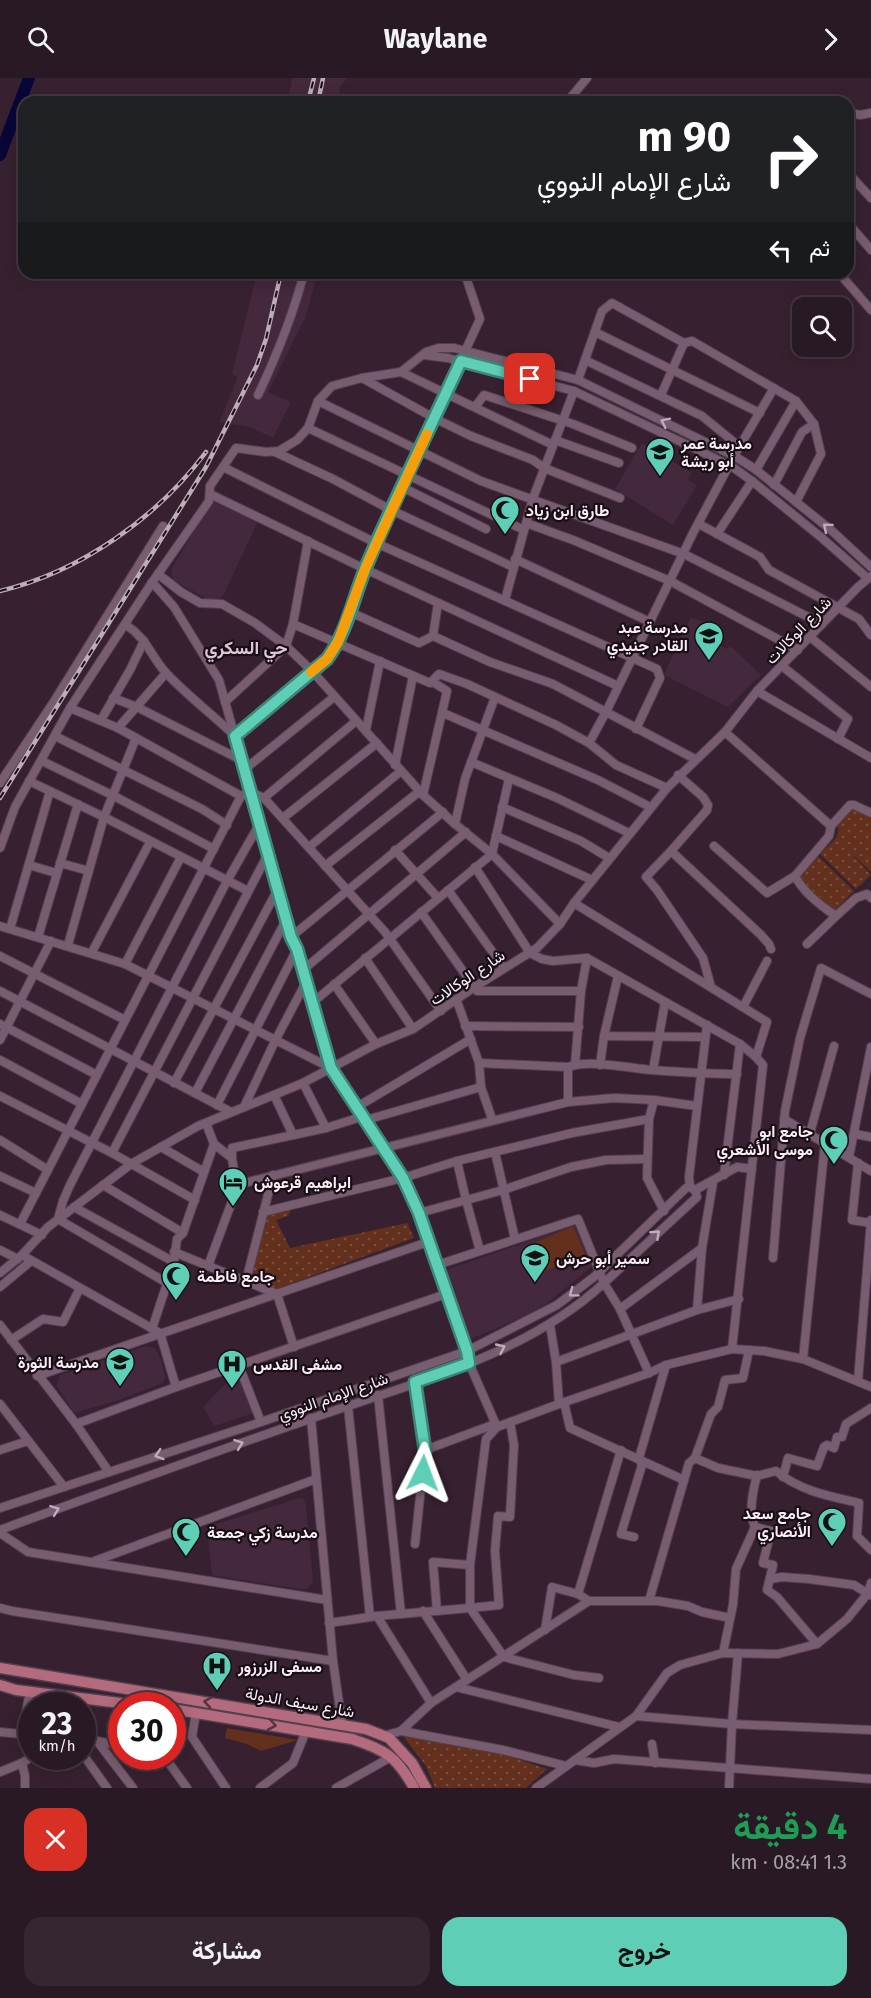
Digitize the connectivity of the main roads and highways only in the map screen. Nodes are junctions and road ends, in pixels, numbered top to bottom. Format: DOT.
graph roads {
  1 [pos="0,1668"];
  2 [pos="0,1685"];
  3 [pos="108,1701"];
  4 [pos="186,1711"];
  5 [pos="414,1788"];
  6 [pos="426,1788"];
  6 -- 1 [label="main road, شارع سيف الدولة, one-way"];
  2 -- 3 [label="main road"];
  4 -- 5 [label="main road, شارع سيف الدولة, one-way"];
}
